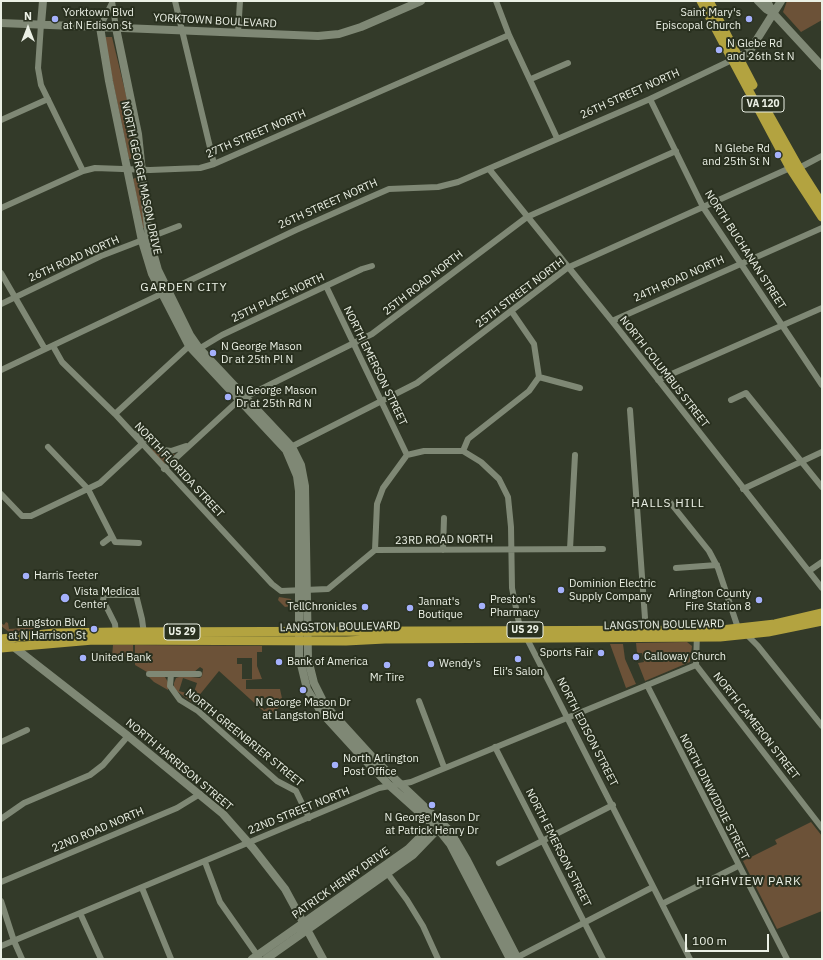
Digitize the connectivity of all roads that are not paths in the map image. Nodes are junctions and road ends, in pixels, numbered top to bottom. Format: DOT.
graph roads {
  1 [pos="43,1"];
  2 [pos="175,1"];
  3 [pos="240,1"];
  4 [pos="421,1"];
  5 [pos="496,1"];
  6 [pos="701,1"];
  7 [pos="709,1"];
  8 [pos="758,1"];
  9 [pos="767,1"];
  10 [pos="781,1"];
  11 [pos="112,2"];
  12 [pos="774,13"];
  13 [pos="1,23"];
  14 [pos="41,24"];
  15 [pos="100,27"];
  16 [pos="116,28"];
  17 [pos="183,31"];
  18 [pos="238,33"];
  19 [pos="509,35"];
  20 [pos="735,58"];
  21 [pos="568,63"];
  22 [pos="822,66"];
  23 [pos="531,80"];
  24 [pos="48,98"];
  25 [pos="650,98"];
  26 [pos="1,120"];
  27 [pos="557,138"];
  28 [pos="676,151"];
  29 [pos="822,156"];
  30 [pos="214,164"];
  31 [pos="127,168"];
  32 [pos="795,168"];
  33 [pos="142,169"];
  34 [pos="489,169"];
  35 [pos="83,171"];
  36 [pos="822,204"];
  37 [pos="703,207"];
  38 [pos="1,208"];
  39 [pos="526,217"];
  40 [pos="822,217"];
  41 [pos="179,226"];
  42 [pos="822,228"];
  43 [pos="146,239"];
  44 [pos="741,262"];
  45 [pos="372,266"];
  46 [pos="567,268"];
  47 [pos="1,273"];
  48 [pos="326,286"];
  49 [pos="164,292"];
  50 [pos="16,297"];
  51 [pos="1,304"];
  52 [pos="822,308"];
  53 [pos="512,312"];
  54 [pos="612,321"];
  55 [pos="782,325"];
  56 [pos="353,343"];
  57 [pos="54,346"];
  58 [pos="188,346"];
  59 [pos="45,349"];
  60 [pos="197,350"];
  61 [pos="1,370"];
  62 [pos="539,377"];
  63 [pos="658,380"];
  64 [pos="822,385"];
  65 [pos="580,388"];
  66 [pos="242,398"];
  67 [pos="731,400"];
  68 [pos="381,402"];
  69 [pos="630,410"];
  70 [pos="114,414"];
  71 [pos="131,432"];
  72 [pos="142,444"];
  73 [pos="191,444"];
  74 [pos="48,447"];
  75 [pos="289,449"];
  76 [pos="463,451"];
  77 [pos="822,452"];
  78 [pos="406,455"];
  79 [pos="575,455"];
  80 [pos="803,461"];
  81 [pos="164,469"];
  82 [pos="822,486"];
  83 [pos="743,489"];
  84 [pos="88,490"];
  85 [pos="1,494"];
  86 [pos="669,500"];
  87 [pos="444,518"];
  88 [pos="111,537"];
  89 [pos="103,543"];
  90 [pos="139,543"];
  91 [pos="512,549"];
  92 [pos="603,549"];
  93 [pos="375,550"];
  94 [pos="443,550"];
  95 [pos="570,550"];
  96 [pos="822,562"];
  97 [pos="717,565"];
  98 [pos="676,568"];
  99 [pos="809,571"];
  100 [pos="822,588"];
  101 [pos="303,591"];
  102 [pos="822,613"];
  103 [pos="822,621"];
  104 [pos="740,628"];
  105 [pos="524,634"];
  106 [pos="646,634"];
  107 [pos="697,634"];
  108 [pos="748,635"];
  109 [pos="116,636"];
  110 [pos="144,636"];
  111 [pos="303,636"];
  112 [pos="2,638"];
  113 [pos="13,646"];
  114 [pos="1,648"];
  115 [pos="696,665"];
  116 [pos="149,674"];
  117 [pos="171,674"];
  118 [pos="199,674"];
  119 [pos="647,685"];
  120 [pos="419,701"];
  121 [pos="567,717"];
  122 [pos="822,726"];
  123 [pos="27,730"];
  124 [pos="128,736"];
  125 [pos="1,742"];
  126 [pos="495,747"];
  127 [pos="444,767"];
  128 [pos="400,785"];
  129 [pos="390,786"];
  130 [pos="200,794"];
  131 [pos="613,805"];
  132 [pos="309,818"];
  133 [pos="1,819"];
  134 [pos="438,824"];
  135 [pos="822,828"];
  136 [pos="543,841"];
  137 [pos="248,843"];
  138 [pos="205,862"];
  139 [pos="499,863"];
  140 [pos="738,866"];
  141 [pos="385,870"];
  142 [pos="1,882"];
  143 [pos="653,887"];
  144 [pos="142,888"];
  145 [pos="1,901"];
  146 [pos="662,904"];
  147 [pos="80,913"];
  148 [pos="585,923"];
  149 [pos="305,926"];
  150 [pos="14,941"];
  151 [pos="1,946"];
  152 [pos="256,958"];
  153 [pos="22,959"];
  154 [pos="101,959"];
  155 [pos="170,959"];
  156 [pos="266,959"];
  157 [pos="323,959"];
  158 [pos="438,959"];
  159 [pos="514,959"];
  160 [pos="603,959"];
  161 [pos="690,959"];
  162 [pos="787,959"];
  1 -- 14 [label="street"];
  2 -- 17 [label="street"];
  3 -- 18 [label="street"];
  4 -- 18 [label="street, YORKTOWN BOULEVARD"];
  5 -- 19 [label="street"];
  6 -- 20 [label="main road, VA 120"];
  7 -- 20 [label="main road, VA 120"];
  8 -- 12 [label="street"];
  9 -- 12 [label="street"];
  10 -- 12 [label="street, 26TH STREET NORTH"];
  11 -- 15 [label="street, NORTH GEORGE MASON DRIVE"];
  11 -- 16 [label="street, NORTH GEORGE MASON DRIVE"];
  12 -- 20 [label="street, 26TH STREET NORTH"];
  12 -- 22 [label="street"];
  13 -- 14 [label="street, YORKTOWN BOULEVARD"];
  14 -- 15 [label="street, YORKTOWN BOULEVARD"];
  14 -- 24 [label="street"];
  15 -- 16 [label="street, YORKTOWN BOULEVARD"];
  15 -- 31 [label="street, NORTH GEORGE MASON DRIVE"];
  16 -- 17 [label="street, YORKTOWN BOULEVARD"];
  16 -- 33 [label="street, NORTH GEORGE MASON DRIVE"];
  17 -- 18 [label="street, YORKTOWN BOULEVARD"];
  17 -- 30 [label="street"];
  19 -- 23 [label="street"];
  19 -- 30 [label="street, 27TH STREET NORTH"];
  20 -- 25 [label="street, 26TH STREET NORTH"];
  20 -- 32 [label="main road, VA 120"];
  21 -- 23 [label="street"];
  23 -- 27 [label="street"];
  24 -- 26 [label="street"];
  24 -- 35 [label="street"];
  25 -- 27 [label="street, 26TH STREET NORTH"];
  25 -- 28 [label="street, NORTH BUCHANAN STREET"];
  27 -- 34 [label="street, 26TH STREET NORTH"];
  28 -- 37 [label="street, NORTH BUCHANAN STREET"];
  28 -- 39 [label="street, 25TH ROAD NORTH"];
  29 -- 32 [label="street, 25TH STREET NORTH"];
  30 -- 33 [label="street, 27TH STREET NORTH"];
  31 -- 33 [label="street, 27TH STREET NORTH"];
  31 -- 35 [label="street, 27TH STREET NORTH"];
  31 -- 43 [label="street, NORTH GEORGE MASON DRIVE"];
  32 -- 36 [label="main road, VA 120"];
  32 -- 37 [label="street, 25TH STREET NORTH"];
  32 -- 40 [label="main road, VA 120"];
  33 -- 43 [label="street, NORTH GEORGE MASON DRIVE"];
  34 -- 39 [label="street, NORTH COLUMBUS STREET"];
  34 -- 49 [label="street, 26TH STREET NORTH"];
  35 -- 38 [label="street, 27TH STREET NORTH"];
  37 -- 44 [label="street, NORTH BUCHANAN STREET"];
  37 -- 46 [label="street, 25TH STREET NORTH"];
  39 -- 46 [label="street, NORTH COLUMBUS STREET"];
  39 -- 56 [label="street, 25TH ROAD NORTH"];
  41 -- 43 [label="street, 26TH ROAD NORTH"];
  42 -- 44 [label="street, 24TH ROAD NORTH"];
  43 -- 49 [label="street, NORTH GEORGE MASON DRIVE"];
  43 -- 50 [label="street, 26TH ROAD NORTH"];
  44 -- 54 [label="street, 24TH ROAD NORTH"];
  44 -- 55 [label="street, NORTH BUCHANAN STREET"];
  45 -- 48 [label="street, 25TH PLACE NORTH"];
  46 -- 53 [label="street, 25TH STREET NORTH"];
  46 -- 54 [label="street, NORTH COLUMBUS STREET"];
  47 -- 50 [label="street"];
  48 -- 56 [label="street, NORTH EMERSON STREET"];
  48 -- 60 [label="street, 25TH PLACE NORTH"];
  49 -- 57 [label="street, 26TH STREET NORTH"];
  49 -- 58 [label="street, NORTH GEORGE MASON DRIVE"];
  49 -- 60 [label="street, NORTH GEORGE MASON DRIVE"];
  50 -- 51 [label="street, 26TH ROAD NORTH"];
  50 -- 59 [label="street"];
  52 -- 55 [label="street"];
  53 -- 62 [label="street"];
  53 -- 68 [label="street, 25TH STREET NORTH"];
  54 -- 63 [label="street, NORTH COLUMBUS STREET"];
  55 -- 63 [label="street"];
  55 -- 64 [label="street, NORTH BUCHANAN STREET"];
  56 -- 66 [label="street, 25TH ROAD NORTH"];
  56 -- 68 [label="street, NORTH EMERSON STREET"];
  57 -- 59 [label="street, 26TH STREET NORTH"];
  57 -- 70 [label="street, NORTH FLORIDA STREET"];
  58 -- 60 [label="street, NORTH GEORGE MASON DRIVE"];
  58 -- 70 [label="street"];
  59 -- 61 [label="street, 26TH STREET NORTH"];
  60 -- 66 [label="street, NORTH GEORGE MASON DRIVE"];
  62 -- 65 [label="street"];
  62 -- 76 [label="street"];
  63 -- 83 [label="street, NORTH COLUMBUS STREET"];
  66 -- 73 [label="street, 25TH ROAD NORTH"];
  66 -- 75 [label="street, NORTH GEORGE MASON DRIVE"];
  67 -- 80 [label="street"];
  68 -- 75 [label="street, 25TH STREET NORTH"];
  68 -- 78 [label="street, NORTH EMERSON STREET"];
  69 -- 106 [label="street"];
  70 -- 71 [label="street, NORTH FLORIDA STREET"];
  71 -- 72 [label="street, NORTH FLORIDA STREET"];
  71 -- 73 [label="street, 25TH ROAD NORTH"];
  72 -- 81 [label="street, NORTH FLORIDA STREET"];
  72 -- 84 [label="street"];
  73 -- 81 [label="street, 25TH ROAD NORTH"];
  74 -- 84 [label="street"];
  75 -- 101 [label="street, NORTH GEORGE MASON DRIVE"];
  76 -- 78 [label="street"];
  76 -- 91 [label="street, NORTH EDISON STREET"];
  77 -- 80 [label="street"];
  78 -- 93 [label="street"];
  79 -- 95 [label="street"];
  80 -- 82 [label="street"];
  80 -- 83 [label="street"];
  81 -- 101 [label="street, NORTH FLORIDA STREET"];
  83 -- 99 [label="street, NORTH COLUMBUS STREET"];
  84 -- 85 [label="street"];
  84 -- 88 [label="street"];
  86 -- 97 [label="street"];
  87 -- 94 [label="street"];
  88 -- 89 [label="street"];
  88 -- 90 [label="street"];
  91 -- 94 [label="street, 23RD ROAD NORTH"];
  91 -- 95 [label="street, 23RD ROAD NORTH"];
  91 -- 105 [label="street, NORTH EDISON STREET"];
  92 -- 95 [label="street, 23RD ROAD NORTH"];
  93 -- 94 [label="street, 23RD ROAD NORTH"];
  93 -- 101 [label="street"];
  96 -- 99 [label="street"];
  97 -- 98 [label="street"];
  97 -- 104 [label="street"];
  99 -- 100 [label="street, NORTH COLUMBUS STREET"];
  101 -- 111 [label="street, NORTH GEORGE MASON DRIVE"];
  102 -- 104 [label="main road, LANGSTON BOULEVARD / US 29"];
  103 -- 108 [label="main road, LANGSTON BOULEVARD / US 29"];
  104 -- 107 [label="main road, LANGSTON BOULEVARD / US 29"];
  104 -- 108 [label="street"];
  105 -- 106 [label="main road, LANGSTON BOULEVARD / US 29"];
  105 -- 111 [label="main road, LANGSTON BOULEVARD / US 29"];
  105 -- 121 [label="street, NORTH EDISON STREET"];
  106 -- 107 [label="main road, LANGSTON BOULEVARD / US 29"];
  107 -- 108 [label="main road, LANGSTON BOULEVARD / US 29"];
  107 -- 115 [label="street"];
  108 -- 122 [label="street"];
  109 -- 110 [label="main road, LANGSTON BOULEVARD / US 29"];
  109 -- 110 [label="street"];
  109 -- 112 [label="main road, LANGSTON BOULEVARD / US 29"];
  109 -- 113 [label="main road, LANGSTON BOULEVARD / US 29"];
  110 -- 111 [label="main road, LANGSTON BOULEVARD / US 29"];
  111 -- 128 [label="street, NORTH GEORGE MASON DRIVE"];
  111 -- 129 [label="street, NORTH GEORGE MASON DRIVE"];
  112 -- 113 [label="street, NORTH HARRISON STREET"];
  113 -- 114 [label="main road, LANGSTON BOULEVARD / US 29"];
  113 -- 124 [label="street, NORTH HARRISON STREET"];
  115 -- 119 [label="street, 22ND STREET NORTH"];
  115 -- 135 [label="street, NORTH CAMERON STREET"];
  116 -- 117 [label="street, NORTH GREENBRIER STREET"];
  117 -- 118 [label="street, NORTH GREENBRIER STREET"];
  117 -- 132 [label="street, NORTH GREENBRIER STREET"];
  119 -- 121 [label="street, 22ND STREET NORTH"];
  119 -- 140 [label="street, NORTH DINWIDDIE STREET"];
  120 -- 127 [label="street"];
  121 -- 126 [label="street, 22ND STREET NORTH"];
  121 -- 131 [label="street, NORTH EDISON STREET"];
  123 -- 125 [label="street"];
  124 -- 130 [label="street, NORTH HARRISON STREET"];
  124 -- 133 [label="street"];
  126 -- 127 [label="street, 22ND STREET NORTH"];
  126 -- 136 [label="street, NORTH EMERSON STREET"];
  127 -- 128 [label="street, 22ND STREET NORTH"];
  128 -- 129 [label="street, 22ND STREET NORTH"];
  128 -- 134 [label="street, NORTH GEORGE MASON DRIVE"];
  129 -- 132 [label="street, 22ND STREET NORTH"];
  129 -- 134 [label="street, NORTH GEORGE MASON DRIVE"];
  130 -- 137 [label="street, NORTH HARRISON STREET"];
  130 -- 142 [label="street, 22ND ROAD NORTH"];
  131 -- 136 [label="street"];
  131 -- 143 [label="street, NORTH EDISON STREET"];
  132 -- 137 [label="street, 22ND STREET NORTH"];
  134 -- 141 [label="street, PATRICK HENRY DRIVE"];
  134 -- 159 [label="street, NORTH GEORGE MASON DRIVE"];
  136 -- 139 [label="street"];
  136 -- 148 [label="street, NORTH EMERSON STREET"];
  137 -- 138 [label="street, 22ND STREET NORTH"];
  137 -- 149 [label="street, NORTH HARRISON STREET"];
  138 -- 144 [label="street, 22ND STREET NORTH"];
  138 -- 152 [label="street"];
  140 -- 146 [label="street"];
  140 -- 162 [label="street, NORTH DINWIDDIE STREET"];
  141 -- 149 [label="street, PATRICK HENRY DRIVE"];
  141 -- 158 [label="street"];
  143 -- 146 [label="street, NORTH EDISON STREET"];
  143 -- 148 [label="street"];
  144 -- 147 [label="street, 22ND STREET NORTH"];
  144 -- 155 [label="street"];
  145 -- 150 [label="street"];
  146 -- 161 [label="street, NORTH EDISON STREET"];
  147 -- 150 [label="street, 22ND STREET NORTH"];
  147 -- 154 [label="street"];
  148 -- 159 [label="street"];
  148 -- 160 [label="street, NORTH EMERSON STREET"];
  149 -- 152 [label="street, PATRICK HENRY DRIVE"];
  149 -- 156 [label="street, PATRICK HENRY DRIVE"];
  149 -- 157 [label="street, NORTH HARRISON STREET"];
  150 -- 151 [label="street, 22ND STREET NORTH"];
  150 -- 153 [label="street"];
}
